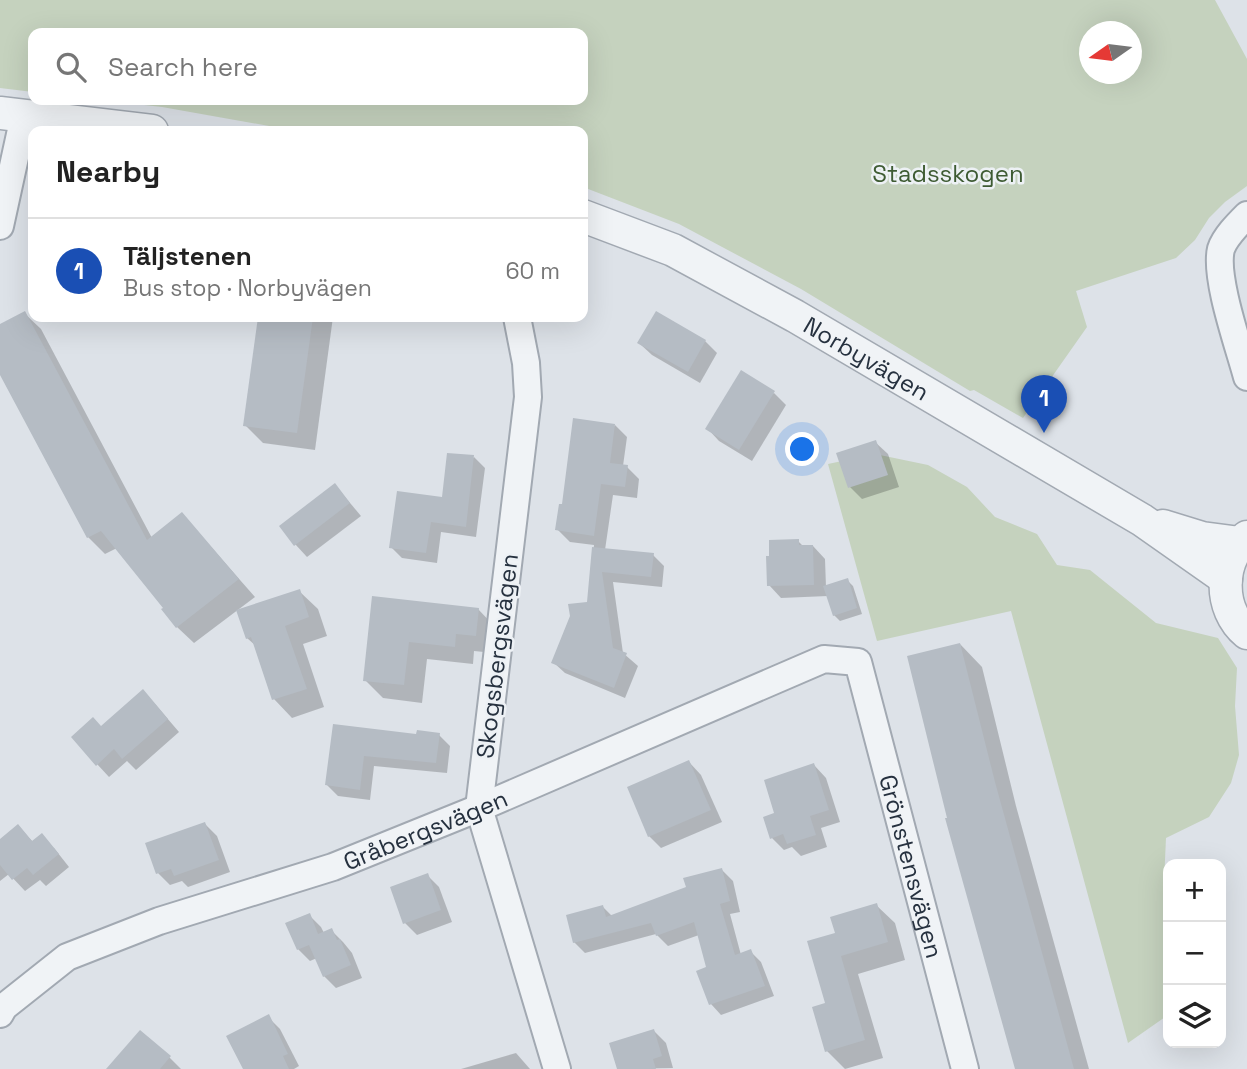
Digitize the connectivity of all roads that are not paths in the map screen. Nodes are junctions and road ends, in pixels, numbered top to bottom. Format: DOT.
graph roads {
  1 [pos="12,115"];
  2 [pos="108,126"];
  3 [pos="1247,215"];
  4 [pos="588,218"];
  5 [pos="0,226"];
  6 [pos="518,322"];
  7 [pos="1247,377"];
  8 [pos="1142,520"];
  9 [pos="1243,540"];
  10 [pos="1226,579"];
  11 [pos="1247,633"];
  12 [pos="858,662"];
  13 [pos="479,808"];
  14 [pos="0,1013"];
  15 [pos="959,1067"];
  16 [pos="557,1069"];
  1 -- 2 [label="street"];
  1 -- 5 [label="street"];
  3 -- 7 [label="street"];
  4 -- 8 [label="street, Norbyvägen"];
  6 -- 13 [label="street, Skogsbergsvägen"];
  8 -- 9 [label="street, Norbyvägen"];
  8 -- 10 [label="street, Norbyvägen"];
  9 -- 10 [label="street"];
  10 -- 11 [label="street"];
  12 -- 13 [label="street, Gråbergsvägen"];
  12 -- 15 [label="street, Grönstensvägen"];
  13 -- 14 [label="street, Gråbergsvägen"];
  13 -- 16 [label="street, Skogsbergsvägen"];
}
